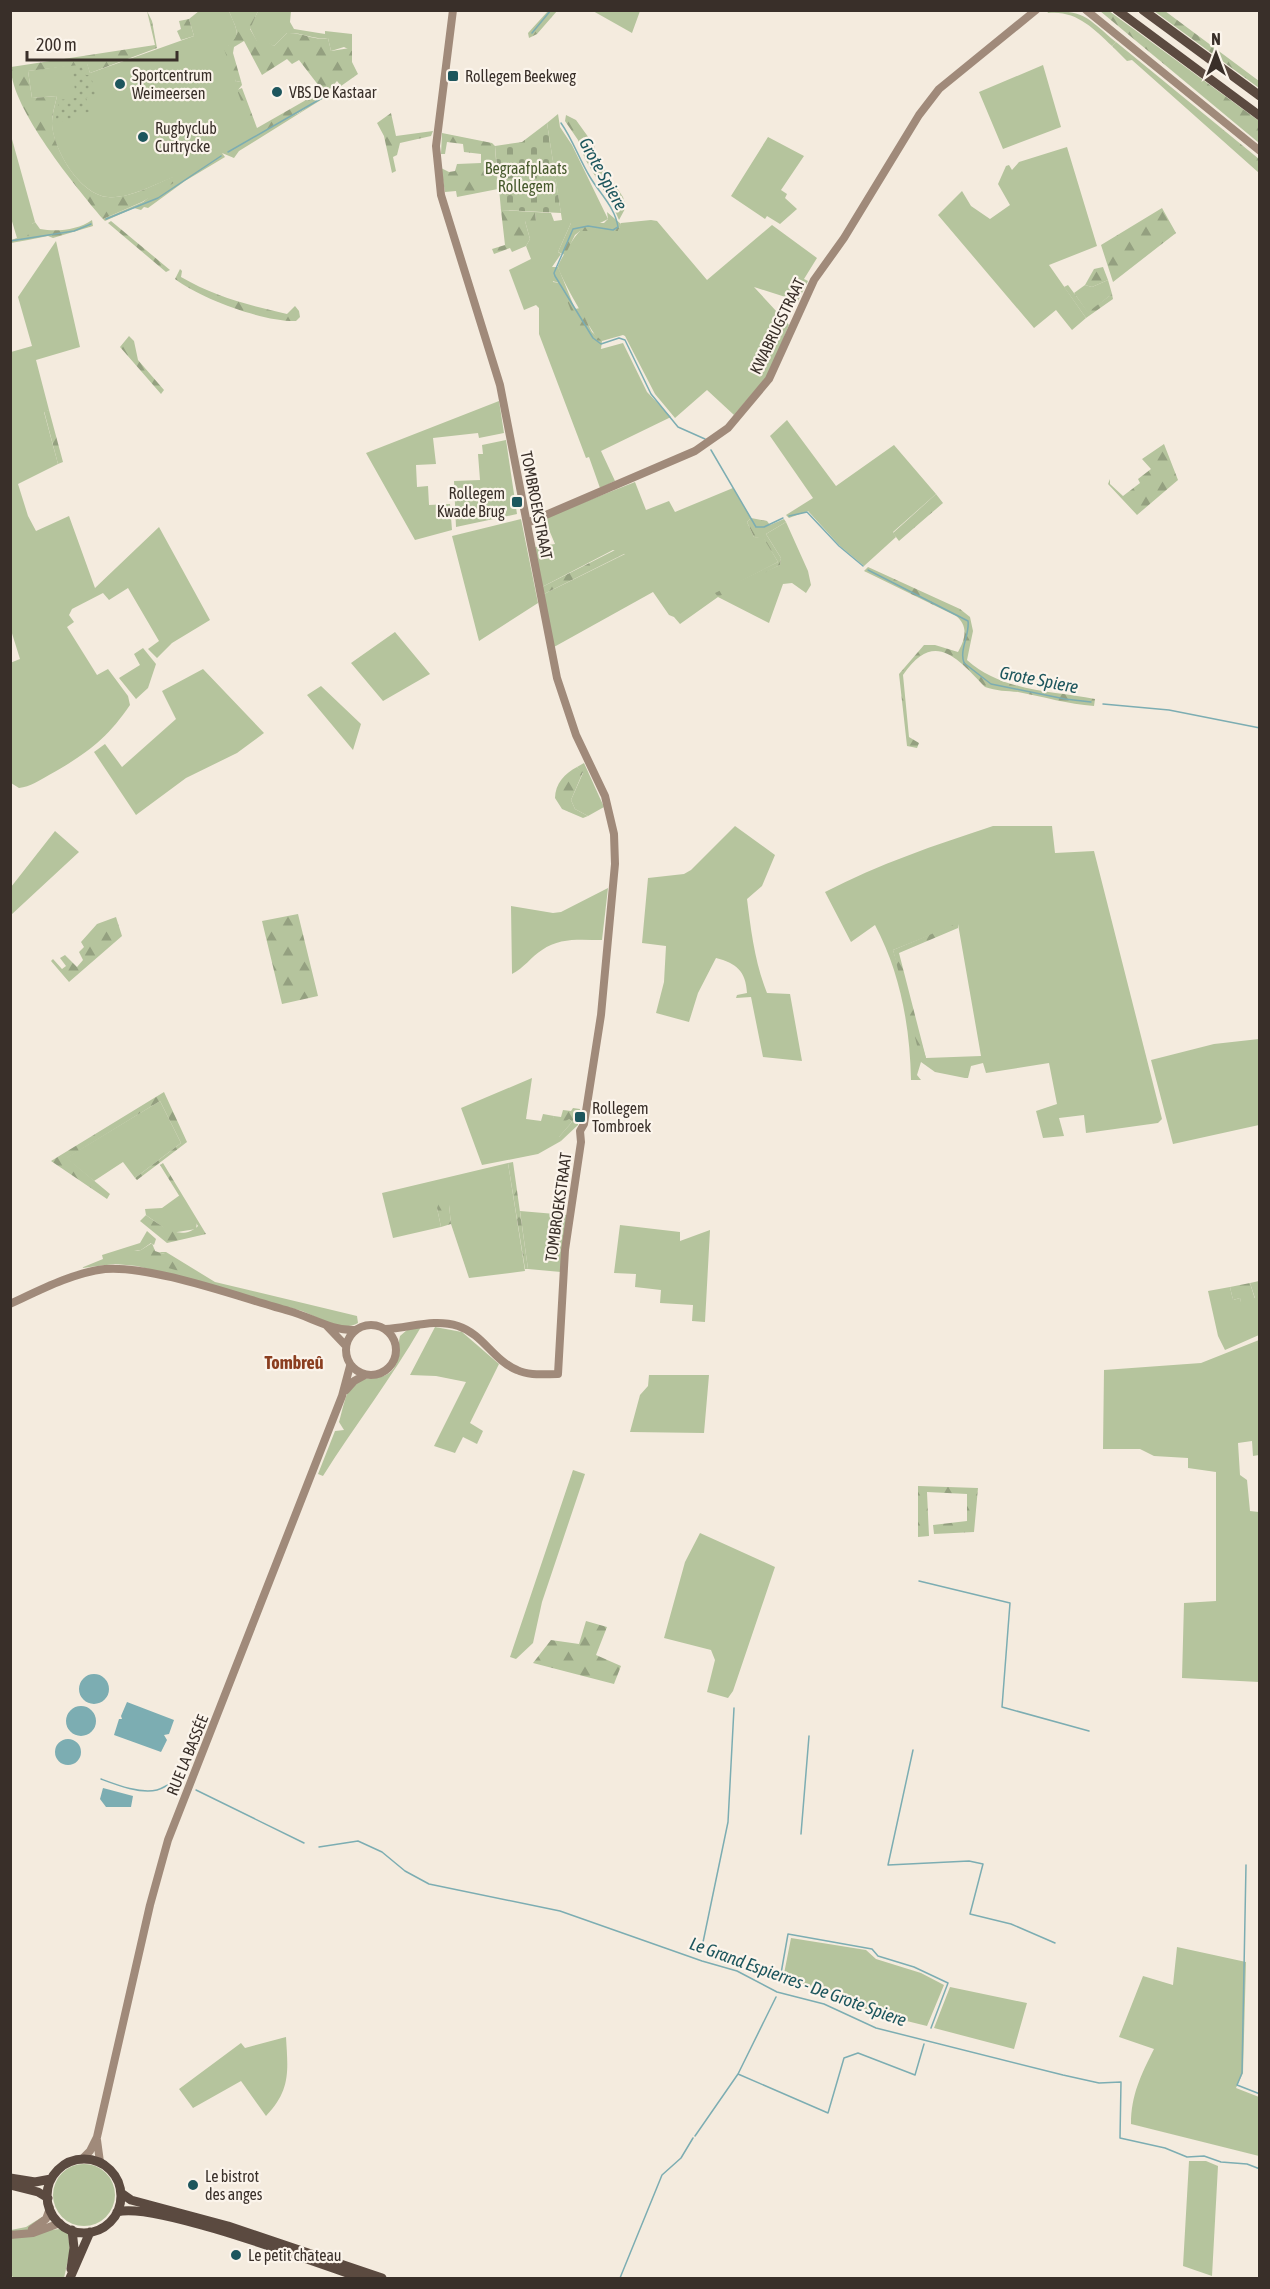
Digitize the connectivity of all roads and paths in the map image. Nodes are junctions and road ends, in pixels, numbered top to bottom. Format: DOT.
graph roads {
  1 [pos="453,10"];
  2 [pos="1036,10"];
  3 [pos="1086,10"];
  4 [pos="1117,10"];
  5 [pos="1143,10"];
  6 [pos="1260,96"];
  7 [pos="1260,116"];
  8 [pos="1260,151"];
  9 [pos="526,523"];
  10 [pos="10,1304"];
  11 [pos="325,1324"];
  12 [pos="411,1324"];
  13 [pos="385,1329"];
  14 [pos="355,1330"];
  15 [pos="395,1343"];
  16 [pos="346,1346"];
  17 [pos="350,1366"];
  18 [pos="365,1375"];
  19 [pos="342,1396"];
  20 [pos="97,2137"];
  21 [pos="82,2159"];
  22 [pos="100,2162"];
  23 [pos="10,2178"];
  24 [pos="51,2180"];
  25 [pos="10,2185"];
  26 [pos="121,2193"];
  27 [pos="48,2198"];
  28 [pos="50,2208"];
  29 [pos="117,2212"];
  30 [pos="60,2223"];
  31 [pos="72,2230"];
  32 [pos="90,2232"];
  33 [pos="22,2233"];
  34 [pos="10,2235"];
  35 [pos="70,2278"];
  36 [pos="361,2278"];
  37 [pos="382,2278"];
  1 -- 9 [label="street, TOMBROEKSTRAAT"];
  2 -- 9 [label="street, KWABRUGSTRAAT"];
  3 -- 8 [label="street"];
  4 -- 7 [label="highway"];
  5 -- 6 [label="highway"];
  9 -- 12 [label="street, TOMBROEKSTRAAT"];
  10 -- 11 [label="street"];
  11 -- 14 [label="street"];
  11 -- 16 [label="street"];
  12 -- 13 [label="street"];
  12 -- 15 [label="street"];
  13 -- 14 [label="street"];
  13 -- 15 [label="street"];
  14 -- 16 [label="street"];
  15 -- 18 [label="street"];
  16 -- 17 [label="street"];
  17 -- 18 [label="street"];
  17 -- 19 [label="street, RUE LA BASSÉE"];
  18 -- 19 [label="street, RUE LA BASSÉE"];
  19 -- 20 [label="street, RUE LA BASSÉE"];
  20 -- 21 [label="street, RUE LA BASSÉE"];
  20 -- 22 [label="street, RUE LA BASSÉE"];
  21 -- 22 [label="highway"];
  21 -- 24 [label="highway"];
  22 -- 26 [label="highway"];
  23 -- 24 [label="highway"];
  24 -- 27 [label="highway"];
  25 -- 27 [label="highway"];
  26 -- 29 [label="highway"];
  26 -- 37 [label="highway"];
  27 -- 28 [label="highway"];
  28 -- 30 [label="highway"];
  28 -- 33 [label="street"];
  29 -- 32 [label="highway"];
  29 -- 36 [label="highway"];
  30 -- 31 [label="highway"];
  30 -- 33 [label="street"];
  31 -- 32 [label="highway"];
  31 -- 35 [label="highway"];
  32 -- 35 [label="highway"];
  33 -- 34 [label="street"];
}
